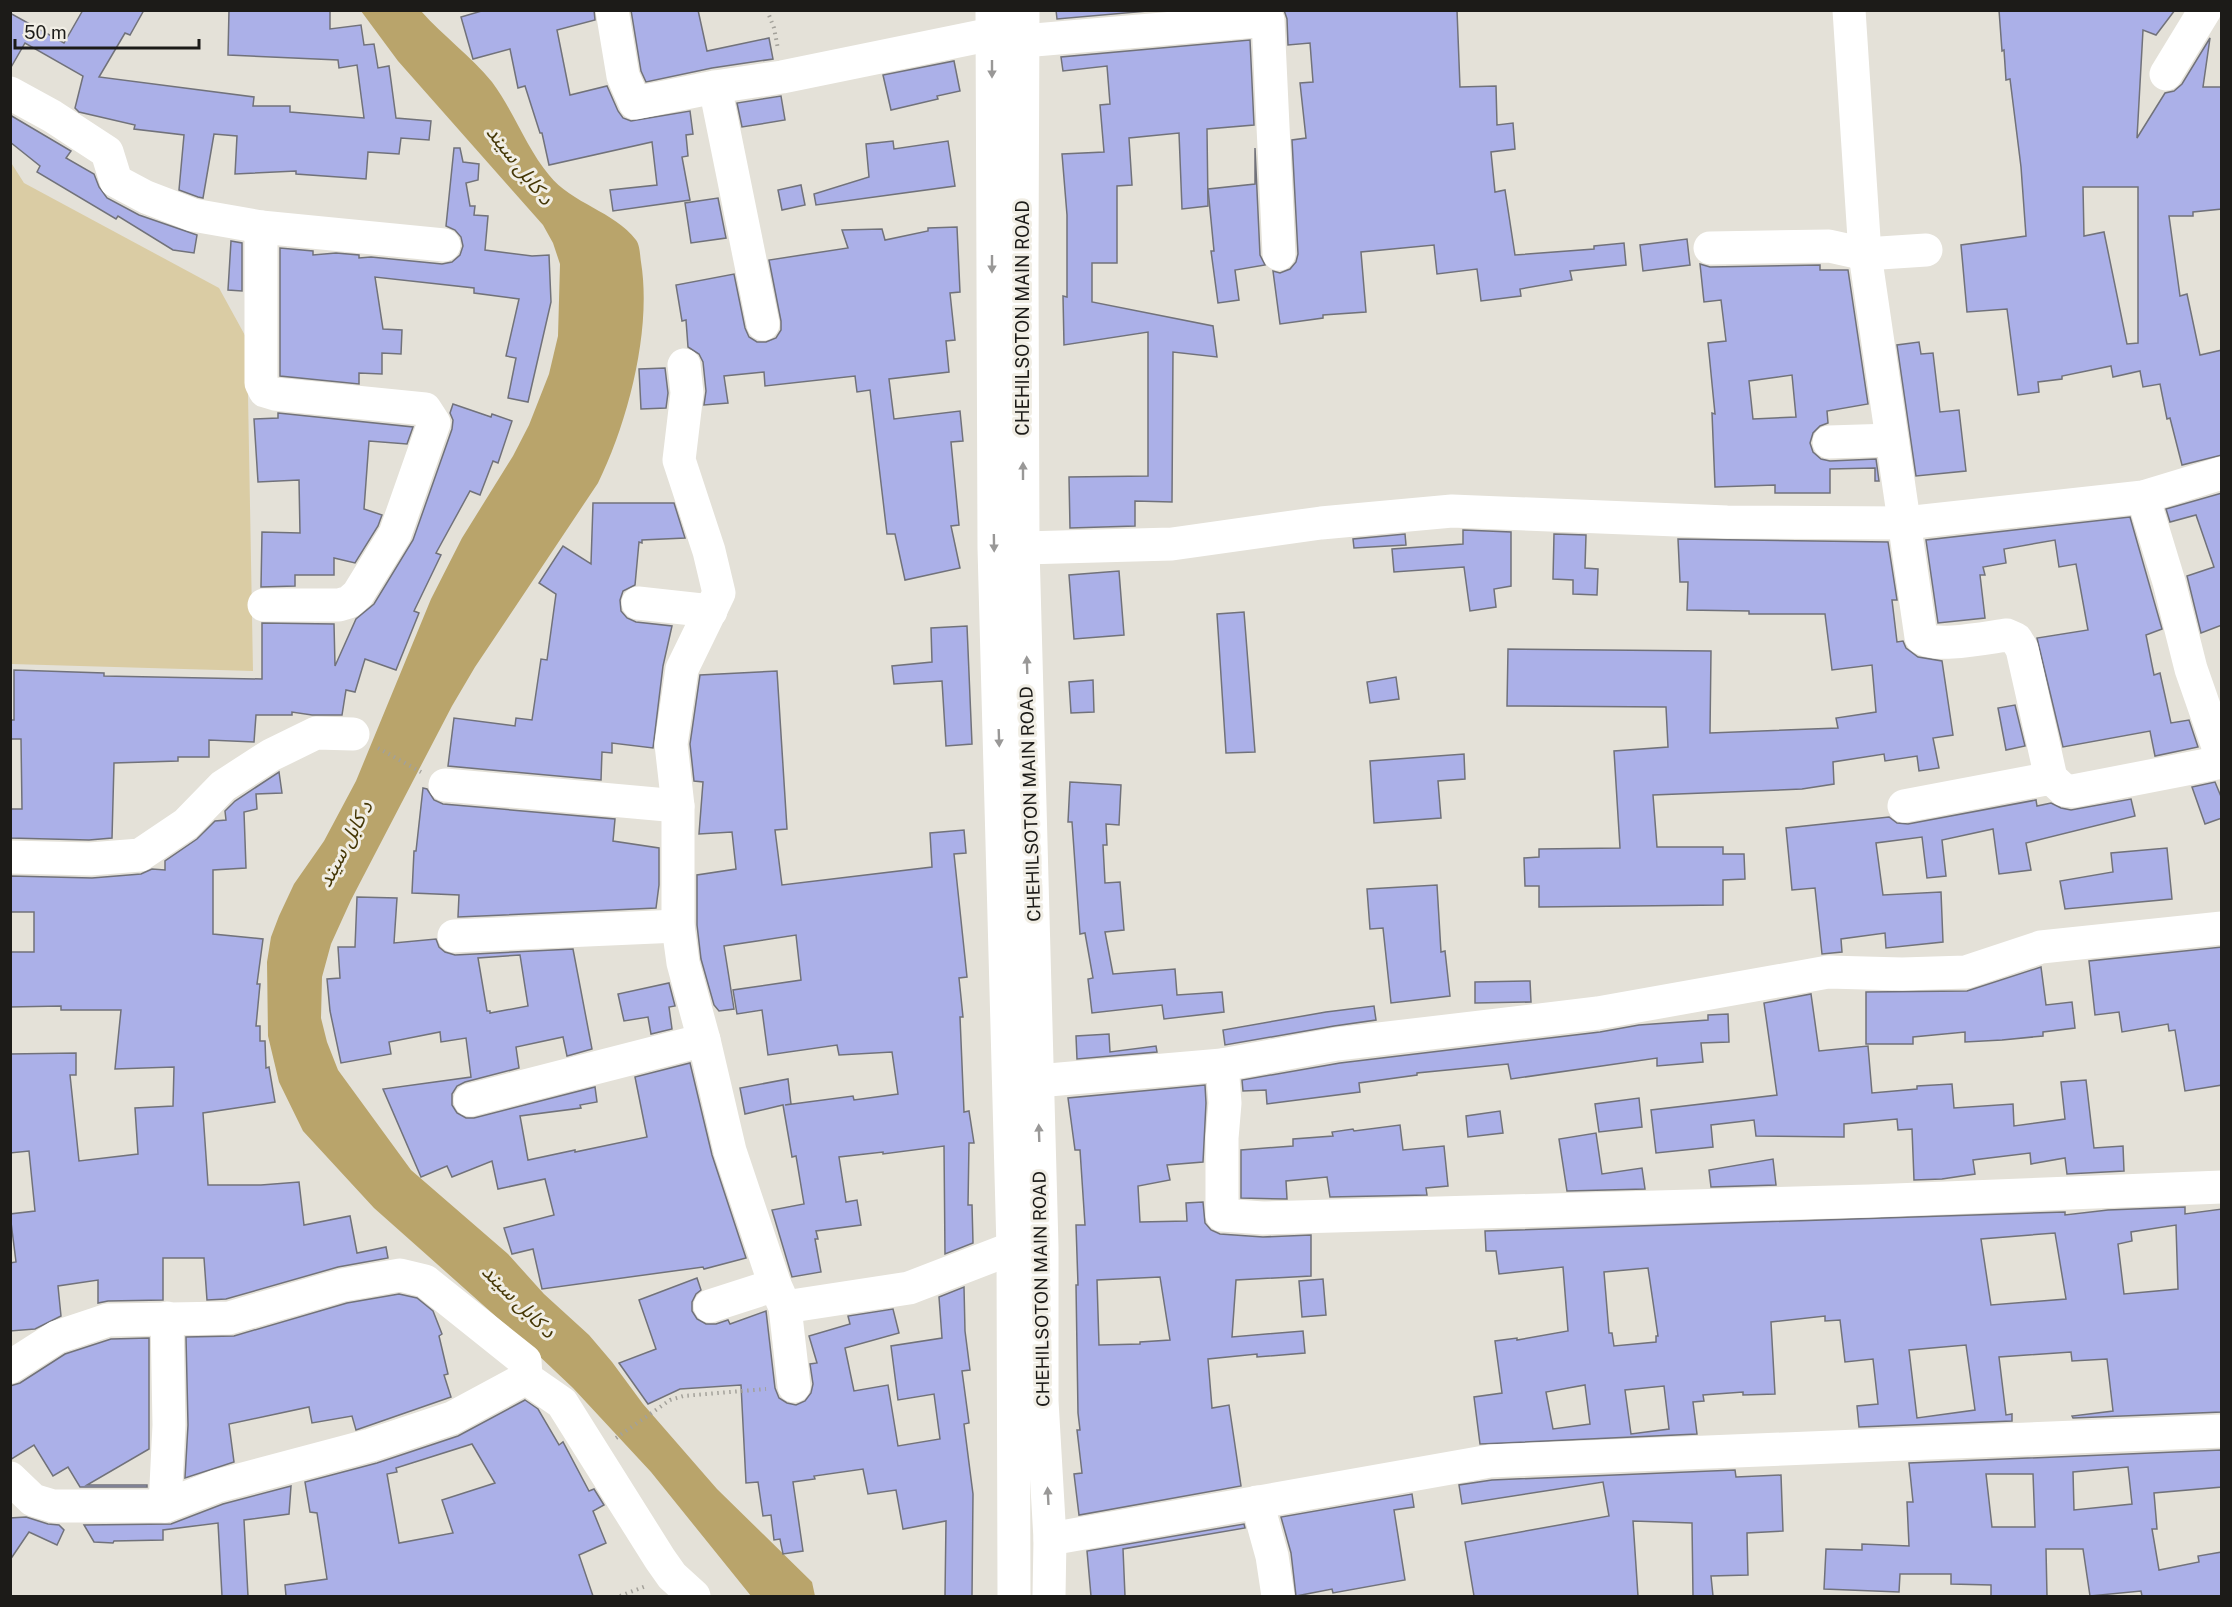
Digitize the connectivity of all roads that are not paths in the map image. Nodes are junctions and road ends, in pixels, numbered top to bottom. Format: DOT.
graph roads {
  1 [pos="612,10"];
  2 [pos="1849,10"];
  3 [pos="2205,10"];
  4 [pos="1007,24"];
  5 [pos="2166,74"];
  6 [pos="716,87"];
  7 [pos="10,93"];
  8 [pos="261,227"];
  9 [pos="444,245"];
  10 [pos="1710,248"];
  11 [pos="1926,250"];
  12 [pos="1279,254"];
  13 [pos="1865,254"];
  14 [pos="763,324"];
  15 [pos="684,365"];
  16 [pos="1892,440"];
  17 [pos="1829,442"];
  18 [pos="2222,473"];
  19 [pos="2144,497"];
  20 [pos="1905,523"];
  21 [pos="1023,548"];
  22 [pos="638,603"];
  23 [pos="264,605"];
  24 [pos="711,611"];
  25 [pos="353,734"];
  26 [pos="2222,758"];
  27 [pos="2222,762"];
  28 [pos="2051,778"];
  29 [pos="445,785"];
  30 [pos="678,806"];
  31 [pos="1904,806"];
  32 [pos="10,857"];
  33 [pos="678,926"];
  34 [pos="2222,928"];
  35 [pos="454,936"];
  36 [pos="704,1040"];
  37 [pos="1222,1065"];
  38 [pos="1037,1081"];
  39 [pos="470,1100"];
  40 [pos="2222,1187"];
  41 [pos="1012,1248"];
  42 [pos="780,1296"];
  43 [pos="710,1306"];
  44 [pos="167,1318"];
  45 [pos="10,1367"];
  46 [pos="526,1378"];
  47 [pos="794,1386"];
  48 [pos="2222,1431"];
  49 [pos="10,1478"];
  50 [pos="1257,1502"];
  51 [pos="165,1506"];
  52 [pos="1050,1539"];
  53 [pos="694,1596"];
  54 [pos="1014,1596"];
  55 [pos="1049,1596"];
  56 [pos="1278,1596"];
  1 -- 6 [label="street"];
  2 -- 13 [label="street"];
  3 -- 5 [label="street"];
  4 -- 6 [label="street"];
  4 -- 12 [label="street"];
  21 -- 4 [label="street, CHEHILSOTON MAIN ROAD, one-way"];
  4 -- 41 [label="street, CHEHILSOTON MAIN ROAD, one-way"];
  6 -- 14 [label="street"];
  7 -- 8 [label="street"];
  8 -- 9 [label="street"];
  8 -- 23 [label="street"];
  10 -- 13 [label="street"];
  11 -- 13 [label="street"];
  13 -- 16 [label="street"];
  15 -- 24 [label="street"];
  16 -- 17 [label="street"];
  16 -- 20 [label="street"];
  18 -- 19 [label="street"];
  19 -- 20 [label="street"];
  19 -- 26 [label="street"];
  20 -- 21 [label="street"];
  20 -- 28 [label="street"];
  38 -- 21 [label="street, CHEHILSOTON MAIN ROAD, one-way"];
  22 -- 24 [label="street"];
  24 -- 30 [label="street"];
  25 -- 32 [label="street"];
  27 -- 28 [label="street"];
  28 -- 31 [label="street"];
  29 -- 30 [label="street"];
  30 -- 33 [label="street"];
  33 -- 35 [label="street"];
  33 -- 36 [label="street"];
  34 -- 37 [label="street"];
  36 -- 39 [label="street"];
  36 -- 42 [label="street"];
  37 -- 38 [label="street"];
  37 -- 40 [label="street"];
  52 -- 38 [label="street, CHEHILSOTON MAIN ROAD, one-way"];
  41 -- 42 [label="street"];
  41 -- 54 [label="street, CHEHILSOTON MAIN ROAD"];
  42 -- 43 [label="street"];
  42 -- 47 [label="street"];
  44 -- 45 [label="street"];
  44 -- 46 [label="street"];
  44 -- 51 [label="street"];
  46 -- 51 [label="street"];
  46 -- 53 [label="street"];
  48 -- 50 [label="street"];
  49 -- 51 [label="street"];
  50 -- 52 [label="street"];
  50 -- 56 [label="street"];
  52 -- 55 [label="street, CHEHILSOTON MAIN ROAD"];
}
